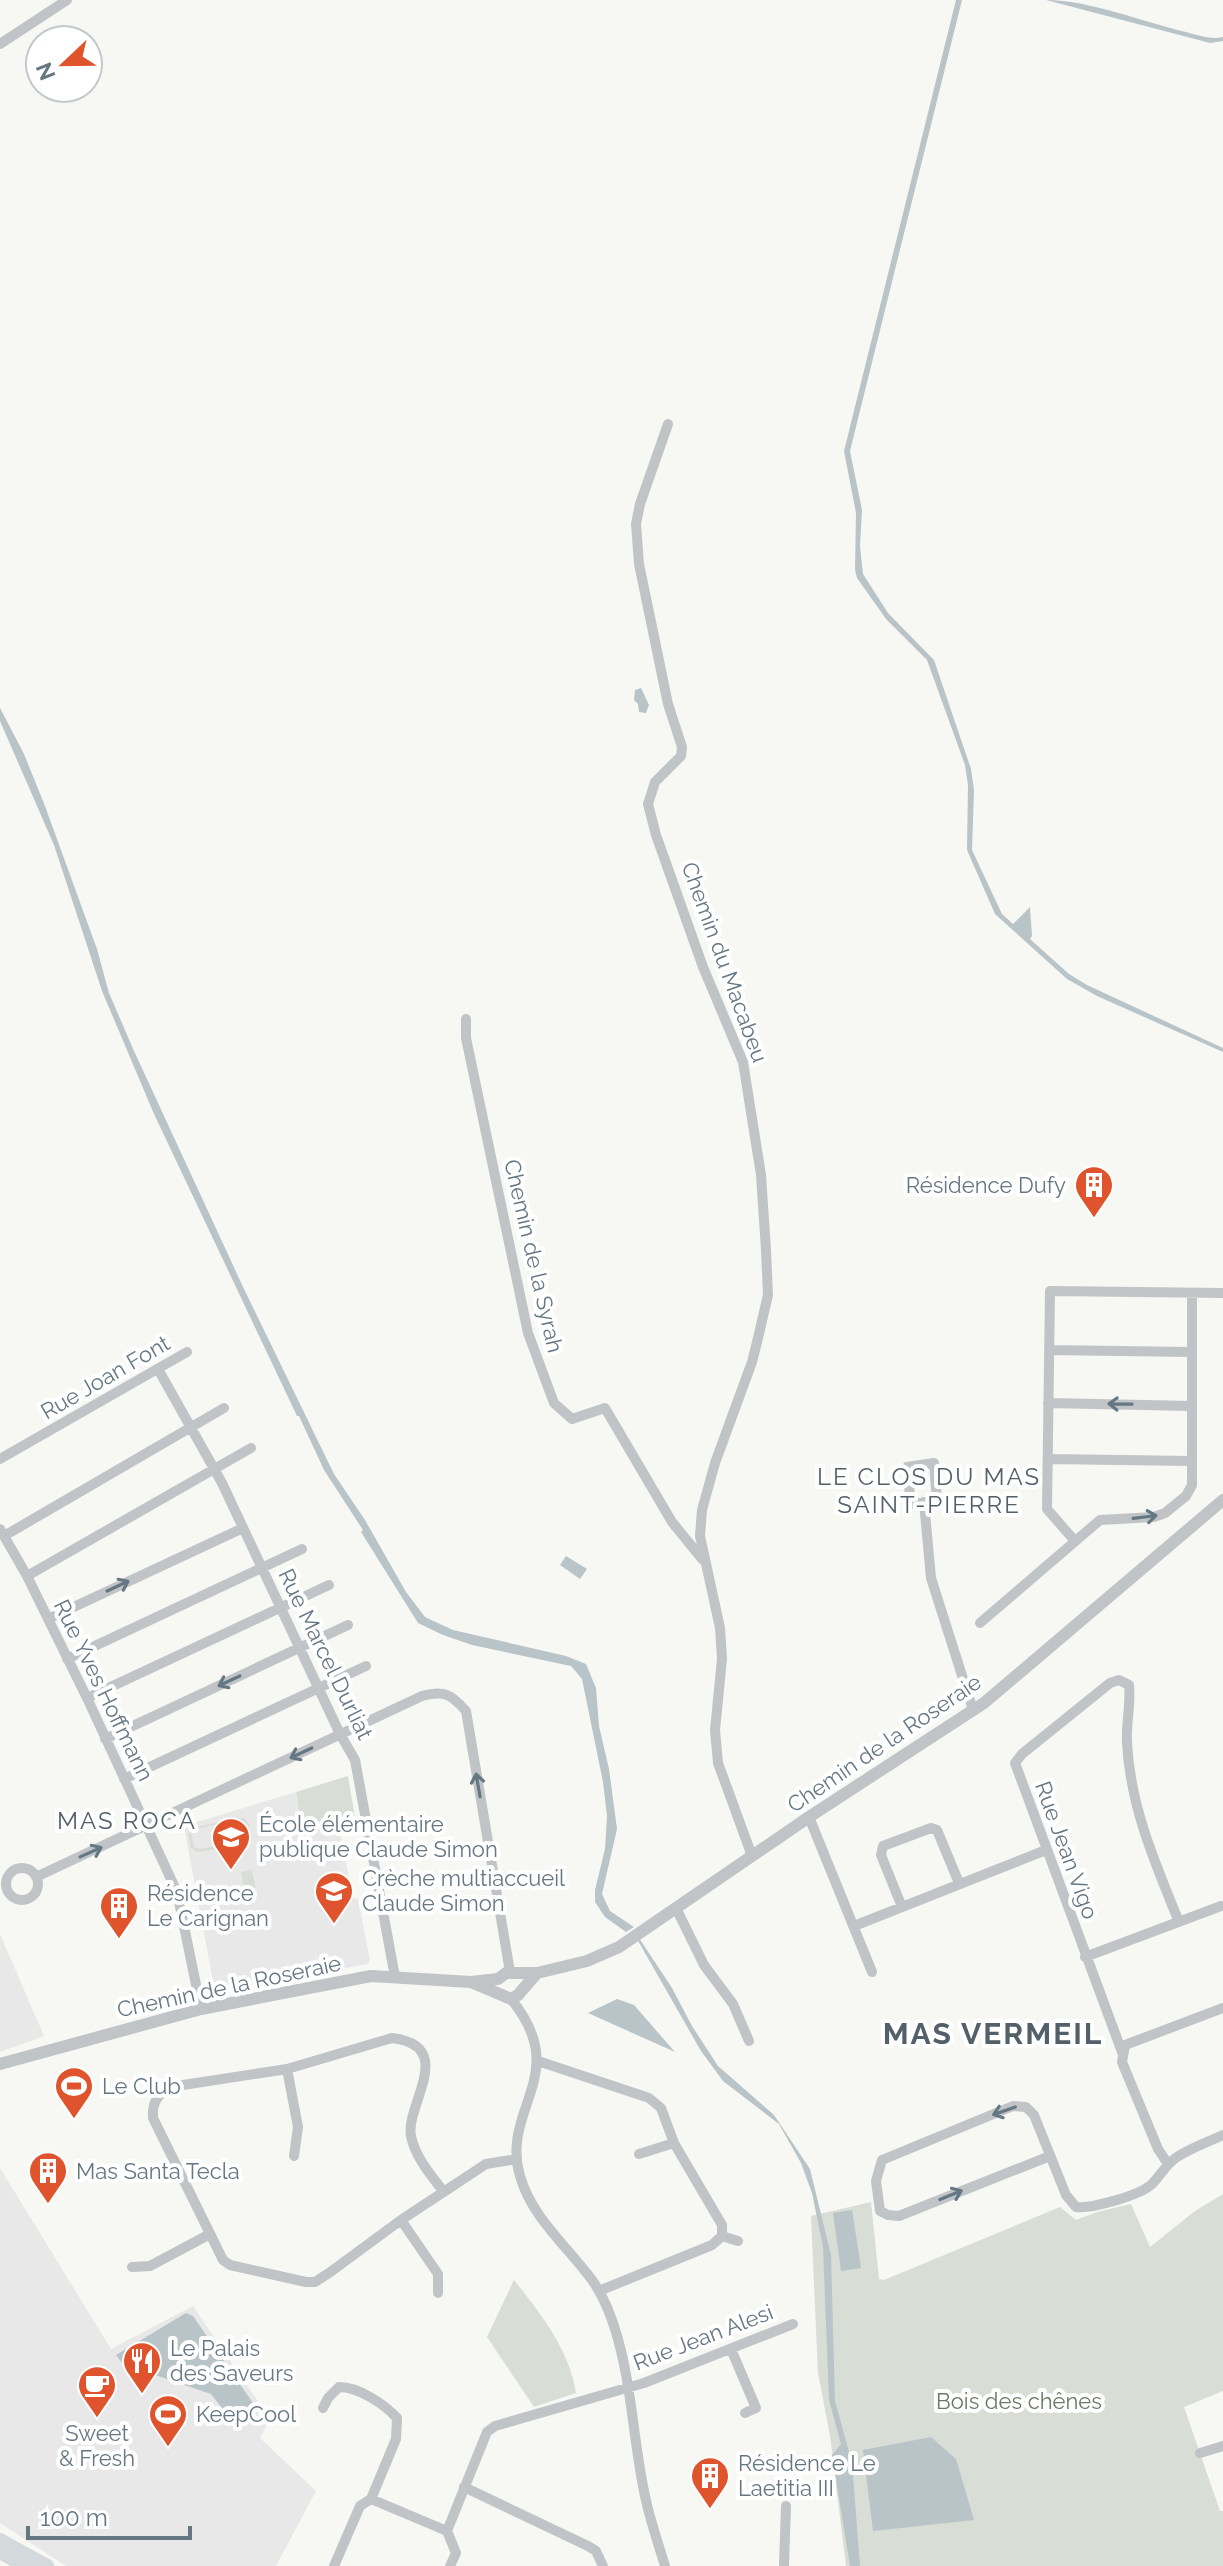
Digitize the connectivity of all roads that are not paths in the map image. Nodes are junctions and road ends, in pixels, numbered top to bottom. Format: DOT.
graph roads {
  1 [pos="67,0"];
  2 [pos="0,44"];
  3 [pos="668,424"];
  4 [pos="466,1019"];
  5 [pos="1192,1293"];
  6 [pos="1223,1293"];
  7 [pos="1049,1350"];
  8 [pos="187,1352"];
  9 [pos="1191,1352"];
  10 [pos="158,1369"];
  11 [pos="1048,1403"];
  12 [pos="1192,1406"];
  13 [pos="224,1408"];
  14 [pos="192,1428"];
  15 [pos="251,1448"];
  16 [pos="0,1459"];
  17 [pos="1048,1459"];
  18 [pos="1192,1461"];
  19 [pos="215,1469"];
  20 [pos="1223,1500"];
  21 [pos="924,1502"];
  22 [pos="243,1528"];
  23 [pos="2,1532"];
  24 [pos="1074,1540"];
  25 [pos="302,1549"];
  26 [pos="704,1562"];
  27 [pos="262,1568"];
  28 [pos="27,1576"];
  29 [pos="329,1585"];
  30 [pos="281,1607"];
  31 [pos="48,1619"];
  32 [pos="980,1623"];
  33 [pos="348,1625"];
  34 [pos="300,1648"];
  35 [pos="67,1659"];
  36 [pos="366,1666"];
  37 [pos="319,1688"];
  38 [pos="87,1698"];
  39 [pos="973,1710"];
  40 [pos="340,1734"];
  41 [pos="105,1739"];
  42 [pos="124,1779"];
  43 [pos="809,1817"];
  44 [pos="146,1827"];
  45 [pos="1046,1850"];
  46 [pos="752,1856"];
  47 [pos="36,1877"];
  48 [pos="959,1883"];
  49 [pos="1221,1906"];
  50 [pos="902,1907"];
  51 [pos="676,1908"];
  52 [pos="1179,1922"];
  53 [pos="854,1926"];
  54 [pos="1085,1957"];
  55 [pos="872,1972"];
  56 [pos="537,1973"];
  57 [pos="395,1977"];
  58 [pos="506,1979"];
  59 [pos="518,1993"];
  60 [pos="1223,2008"];
  61 [pos="201,2009"];
  62 [pos="749,2041"];
  63 [pos="1122,2052"];
  64 [pos="538,2061"];
  65 [pos="0,2064"];
  66 [pos="287,2069"];
  67 [pos="1223,2135"];
  68 [pos="674,2143"];
  69 [pos="639,2154"];
  70 [pos="294,2156"];
  71 [pos="1050,2156"];
  72 [pos="517,2159"];
  73 [pos="1168,2164"];
  74 [pos="443,2191"];
  75 [pos="401,2220"];
  76 [pos="210,2234"];
  77 [pos="722,2236"];
  78 [pos="738,2241"];
  79 [pos="132,2267"];
  80 [pos="599,2291"];
  81 [pos="438,2293"];
  82 [pos="793,2324"];
  83 [pos="731,2349"];
  84 [pos="628,2387"];
  85 [pos="323,2408"];
  86 [pos="745,2413"];
  87 [pos="1223,2446"];
  88 [pos="1200,2453"];
  89 [pos="464,2487"];
  90 [pos="371,2499"];
  91 [pos="786,2506"];
  92 [pos="447,2531"];
  93 [pos="0,2540"];
  94 [pos="0,2552"];
  95 [pos="25,2566"];
  96 [pos="47,2566"];
  97 [pos="334,2566"];
  98 [pos="450,2566"];
  99 [pos="603,2566"];
  100 [pos="665,2566"];
  101 [pos="784,2566"];
  1 -- 2 [label="street"];
  3 -- 26 [label="street, Chemin du Macabeu"];
  4 -- 26 [label="street, Chemin de la Syrah"];
  5 -- 6 [label="street"];
  5 -- 7 [label="street"];
  5 -- 9 [label="street"];
  7 -- 9 [label="street"];
  7 -- 11 [label="street"];
  8 -- 10 [label="street, Rue Joan Font"];
  9 -- 12 [label="street"];
  10 -- 14 [label="street, Rue Marcel Durliat"];
  10 -- 16 [label="street, Rue Joan Font"];
  12 -- 11 [label="street, one-way"];
  11 -- 17 [label="street"];
  12 -- 18 [label="street"];
  13 -- 14 [label="street"];
  14 -- 19 [label="street, Rue Marcel Durliat"];
  14 -- 23 [label="street"];
  15 -- 19 [label="street"];
  17 -- 18 [label="street"];
  17 -- 24 [label="street"];
  24 -- 18 [label="street, one-way"];
  19 -- 22 [label="street, Rue Marcel Durliat"];
  19 -- 28 [label="street"];
  20 -- 39 [label="street, Chemin de la Roseraie"];
  21 -- 21 [label="street"];
  21 -- 39 [label="street"];
  22 -- 27 [label="street, Rue Marcel Durliat"];
  31 -- 22 [label="street, one-way"];
  23 -- 28 [label="street, Rue Yves Hoffmann"];
  24 -- 32 [label="street"];
  25 -- 27 [label="street"];
  26 -- 46 [label="street, Chemin du Macabeu"];
  27 -- 30 [label="street, Rue Marcel Durliat"];
  27 -- 35 [label="street"];
  28 -- 31 [label="street, Rue Yves Hoffmann"];
  29 -- 30 [label="street"];
  30 -- 34 [label="street, Rue Marcel Durliat"];
  30 -- 38 [label="street"];
  31 -- 35 [label="street, Rue Yves Hoffmann"];
  33 -- 34 [label="street"];
  34 -- 37 [label="street, Rue Marcel Durliat"];
  34 -- 41 [label="street, one-way"];
  35 -- 38 [label="street, Rue Yves Hoffmann"];
  36 -- 37 [label="street"];
  37 -- 40 [label="street, Rue Marcel Durliat"];
  37 -- 42 [label="street"];
  38 -- 41 [label="street, Rue Yves Hoffmann"];
  39 -- 43 [label="street, Chemin de la Roseraie"];
  40 -- 44 [label="street, one-way"];
  40 -- 57 [label="street, Rue Marcel Durliat"];
  58 -- 40 [label="street, one-way"];
  41 -- 42 [label="street, Rue Yves Hoffmann"];
  42 -- 44 [label="street, Rue Yves Hoffmann"];
  43 -- 46 [label="street, Chemin de la Roseraie"];
  43 -- 53 [label="street"];
  47 -- 44 [label="street, one-way"];
  44 -- 61 [label="street, Rue Yves Hoffmann"];
  45 -- 48 [label="street"];
  45 -- 52 [label="street, Rue Jean Vigo"];
  45 -- 54 [label="street, Rue Jean Vigo"];
  46 -- 51 [label="street, Chemin de la Roseraie"];
  48 -- 50 [label="street"];
  48 -- 50 [label="street"];
  49 -- 52 [label="street"];
  50 -- 53 [label="street"];
  51 -- 56 [label="street, Chemin de la Roseraie"];
  51 -- 62 [label="street"];
  52 -- 54 [label="street"];
  53 -- 55 [label="street"];
  54 -- 63 [label="street, Rue Jean Vigo"];
  56 -- 58 [label="street, Chemin de la Roseraie"];
  56 -- 59 [label="street"];
  57 -- 58 [label="street, Chemin de la Roseraie"];
  57 -- 61 [label="street, Chemin de la Roseraie"];
  58 -- 59 [label="street"];
  58 -- 59 [label="street"];
  59 -- 64 [label="street"];
  60 -- 63 [label="street"];
  61 -- 65 [label="street, Chemin de la Roseraie"];
  63 -- 73 [label="street, Rue Jean Vigo"];
  64 -- 68 [label="street"];
  64 -- 72 [label="street"];
  66 -- 70 [label="street"];
  66 -- 74 [label="street"];
  66 -- 76 [label="street"];
  67 -- 73 [label="street"];
  68 -- 69 [label="street"];
  68 -- 77 [label="street"];
  71 -- 71 [label="street, one-way"];
  71 -- 73 [label="street"];
  72 -- 74 [label="street"];
  72 -- 80 [label="street"];
  74 -- 75 [label="street"];
  75 -- 76 [label="street"];
  75 -- 81 [label="street"];
  76 -- 79 [label="street"];
  77 -- 78 [label="street"];
  77 -- 80 [label="street"];
  80 -- 84 [label="street"];
  82 -- 83 [label="street, Rue Jean Alesi"];
  83 -- 84 [label="street, Rue Jean Alesi"];
  83 -- 86 [label="street"];
  84 -- 89 [label="street, Rue Jean Alesi"];
  84 -- 100 [label="street"];
  85 -- 90 [label="street"];
  87 -- 88 [label="street"];
  89 -- 92 [label="street, Rue Jean Alesi"];
  89 -- 99 [label="street"];
  90 -- 92 [label="street"];
  90 -- 97 [label="street"];
  91 -- 101 [label="street"];
  92 -- 98 [label="street"];
  93 -- 96 [label="main road"];
  94 -- 95 [label="main road"];
}
